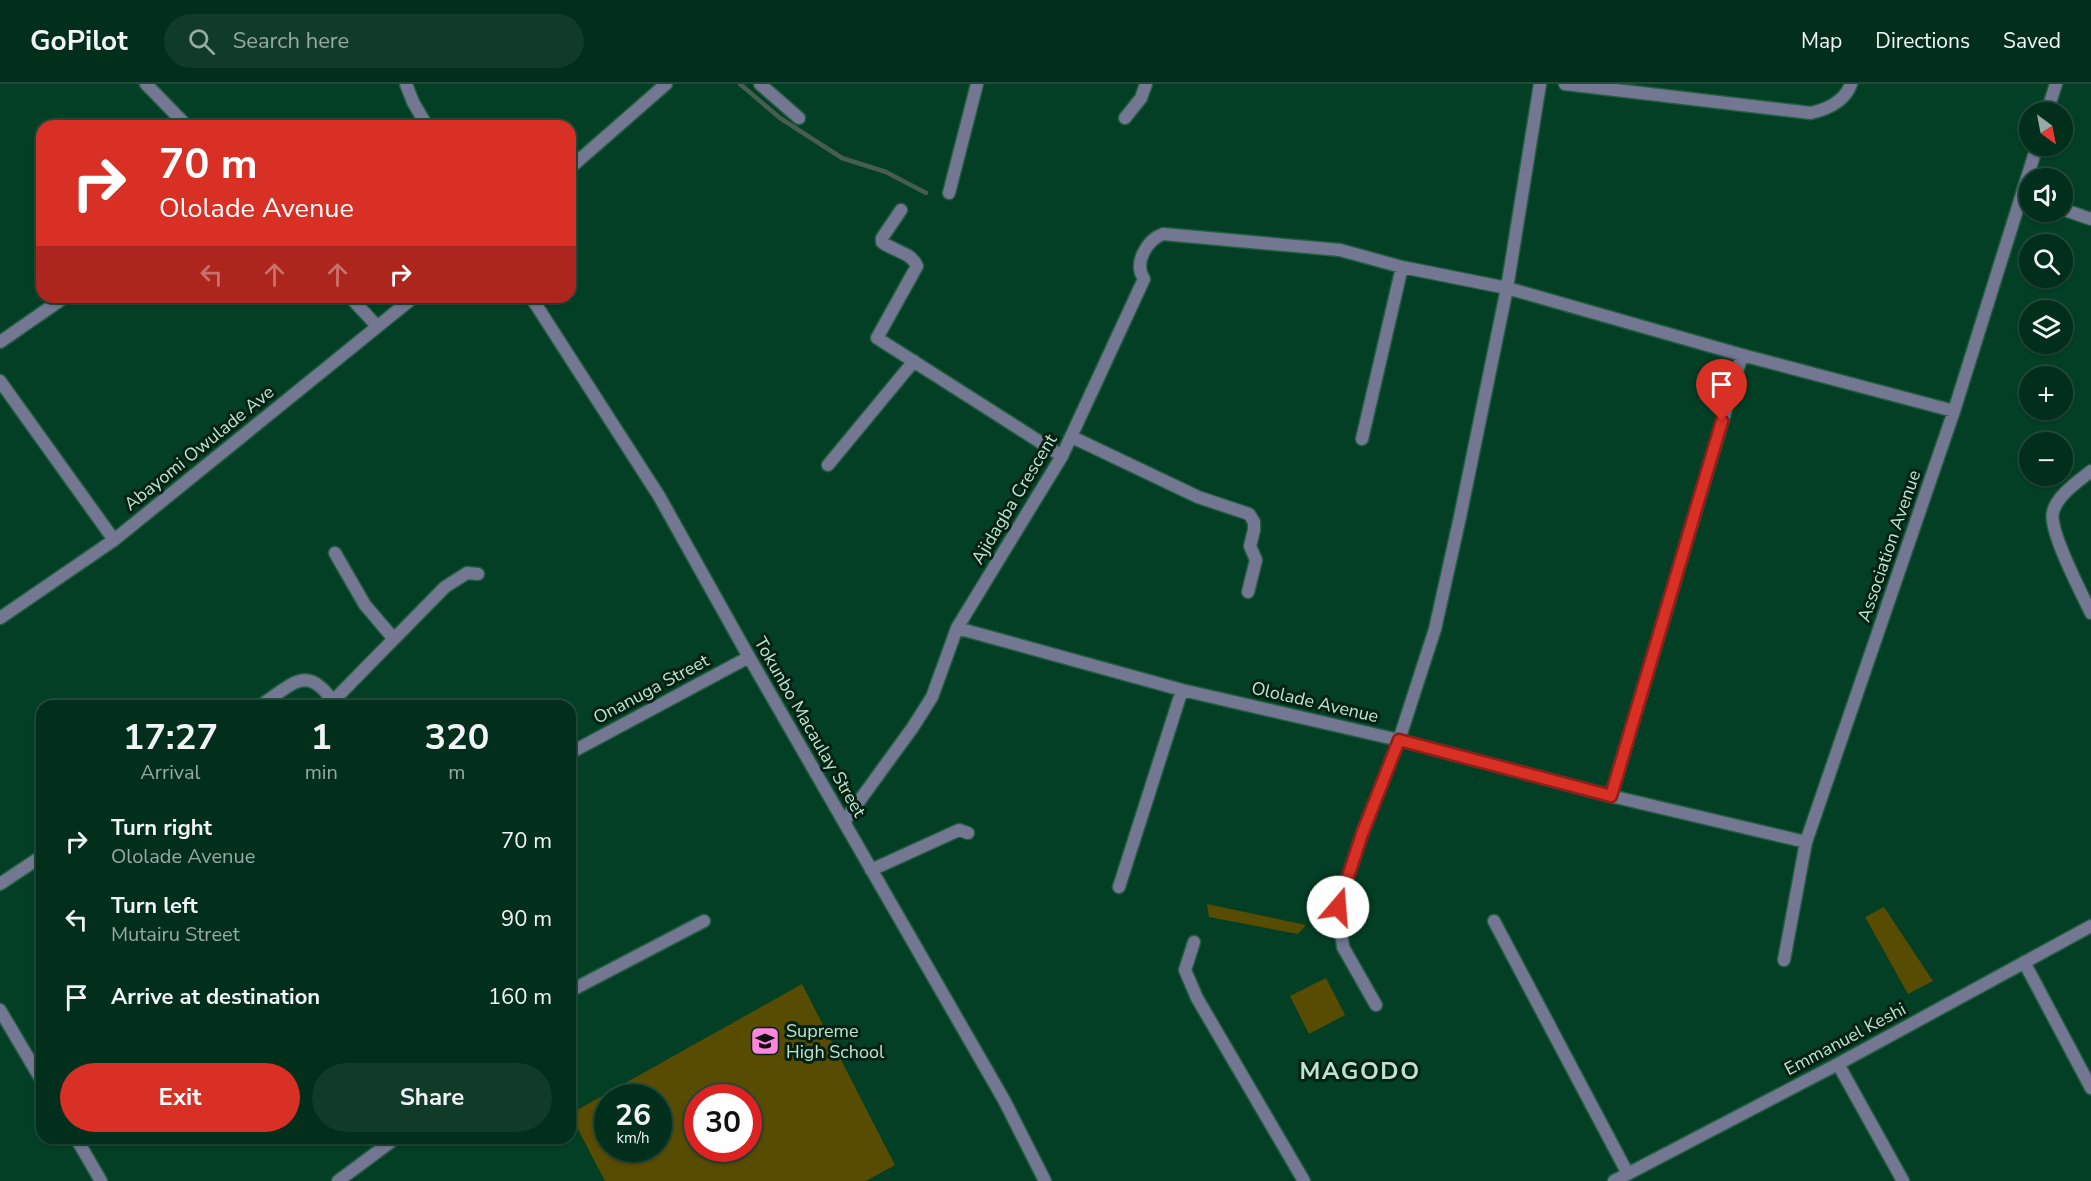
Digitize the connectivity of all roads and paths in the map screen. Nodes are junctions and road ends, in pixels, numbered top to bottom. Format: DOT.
graph roads {
  1 [pos="146,84"];
  2 [pos="406,84"];
  3 [pos="666,84"];
  4 [pos="759,84"];
  5 [pos="977,84"];
  6 [pos="1146,84"];
  7 [pos="1540,84"];
  8 [pos="1565,84"];
  9 [pos="1851,84"];
  10 [pos="2056,84"];
  11 [pos="2050,102"];
  12 [pos="799,118"];
  13 [pos="1125,118"];
  14 [pos="181,120"];
  15 [pos="424,120"];
  16 [pos="576,163"];
  17 [pos="949,192"];
  18 [pos="901,210"];
  19 [pos="2073,213"];
  20 [pos="2019,217"];
  21 [pos="2091,219"];
  22 [pos="1402,267"];
  23 [pos="1507,288"];
  24 [pos="56,303"];
  25 [pos="356,303"];
  26 [pos="406,303"];
  27 [pos="535,303"];
  28 [pos="377,326"];
  29 [pos="0,342"];
  30 [pos="1742,355"];
  31 [pos="914,361"];
  32 [pos="0,381"];
  33 [pos="1954,411"];
  34 [pos="1072,438"];
  35 [pos="1362,439"];
  36 [pos="1062,456"];
  37 [pos="828,465"];
  38 [pos="2091,471"];
  39 [pos="114,540"];
  40 [pos="335,553"];
  41 [pos="478,574"];
  42 [pos="1248,592"];
  43 [pos="2091,613"];
  44 [pos="0,618"];
  45 [pos="957,628"];
  46 [pos="394,639"];
  47 [pos="749,657"];
  48 [pos="1182,690"];
  49 [pos="269,700"];
  50 [pos="332,700"];
  51 [pos="339,700"];
  52 [pos="1399,740"];
  53 [pos="576,750"];
  54 [pos="1611,796"];
  55 [pos="844,822"];
  56 [pos="968,833"];
  57 [pos="1806,842"];
  58 [pos="36,860"];
  59 [pos="871,870"];
  60 [pos="0,884"];
  61 [pos="1119,887"];
  62 [pos="704,921"];
  63 [pos="1494,921"];
  64 [pos="2091,926"];
  65 [pos="1194,942"];
  66 [pos="1784,960"];
  67 [pos="2024,962"];
  68 [pos="576,988"];
  69 [pos="1376,1005"];
  70 [pos="0,1010"];
  71 [pos="1838,1064"];
  72 [pos="36,1071"];
  73 [pos="2091,1088"];
  74 [pos="79,1144"];
  75 [pos="388,1144"];
  76 [pos="1628,1174"];
  77 [pos="101,1181"];
  78 [pos="338,1181"];
  79 [pos="1046,1181"];
  80 [pos="1304,1181"];
  81 [pos="1614,1181"];
  82 [pos="1902,1181"];
  1 -- 14 [label="street"];
  2 -- 15 [label="street"];
  3 -- 16 [label="street"];
  4 -- 12 [label="street"];
  5 -- 17 [label="street"];
  6 -- 13 [label="street"];
  7 -- 23 [label="street"];
  8 -- 9 [label="street"];
  10 -- 11 [label="street"];
  18 -- 31 [label="street"];
  19 -- 21 [label="street"];
  20 -- 33 [label="street, Association Avenue"];
  22 -- 23 [label="street, Ajidagba Crescent"];
  22 -- 34 [label="street, Ajidagba Crescent"];
  22 -- 35 [label="street"];
  23 -- 30 [label="street, Ajidagba Crescent"];
  23 -- 52 [label="street"];
  24 -- 29 [label="street"];
  25 -- 28 [label="street"];
  26 -- 28 [label="street, Abayomi Owulade Ave"];
  27 -- 47 [label="street, Tokunbo Macaulay Street"];
  28 -- 39 [label="street, Abayomi Owulade Ave"];
  30 -- 33 [label="street, Ajidagba Crescent"];
  30 -- 54 [label="street"];
  31 -- 36 [label="street"];
  31 -- 37 [label="street"];
  32 -- 39 [label="street"];
  33 -- 57 [label="street, Association Avenue"];
  34 -- 36 [label="street, Ajidagba Crescent"];
  34 -- 42 [label="street"];
  36 -- 45 [label="street, Ajidagba Crescent"];
  38 -- 43 [label="street"];
  39 -- 44 [label="street, Abayomi Owulade Ave"];
  40 -- 46 [label="street"];
  41 -- 46 [label="street"];
  45 -- 48 [label="street, Ololade Avenue"];
  45 -- 55 [label="street, Ajidagba Crescent"];
  46 -- 51 [label="street"];
  47 -- 53 [label="street, Onanuga Street"];
  47 -- 55 [label="street, Tokunbo Macaulay Street"];
  48 -- 52 [label="street, Ololade Avenue"];
  48 -- 61 [label="street"];
  49 -- 50 [label="street"];
  52 -- 54 [label="street, Ololade Avenue"];
  52 -- 69 [label="street"];
  54 -- 57 [label="street, Ololade Avenue"];
  55 -- 59 [label="street, Tokunbo Macaulay Street"];
  56 -- 59 [label="street"];
  57 -- 66 [label="street, Association Avenue"];
  58 -- 60 [label="street"];
  59 -- 79 [label="street, Tokunbo Macaulay Street"];
  62 -- 68 [label="street"];
  63 -- 76 [label="street"];
  64 -- 67 [label="street, Emmanuel Keshi"];
  65 -- 80 [label="street"];
  67 -- 71 [label="street, Emmanuel Keshi"];
  67 -- 73 [label="street"];
  70 -- 72 [label="street"];
  71 -- 76 [label="street, Emmanuel Keshi"];
  71 -- 82 [label="street"];
  74 -- 77 [label="street"];
  75 -- 78 [label="street"];
  76 -- 81 [label="street, Emmanuel Keshi"];
}
